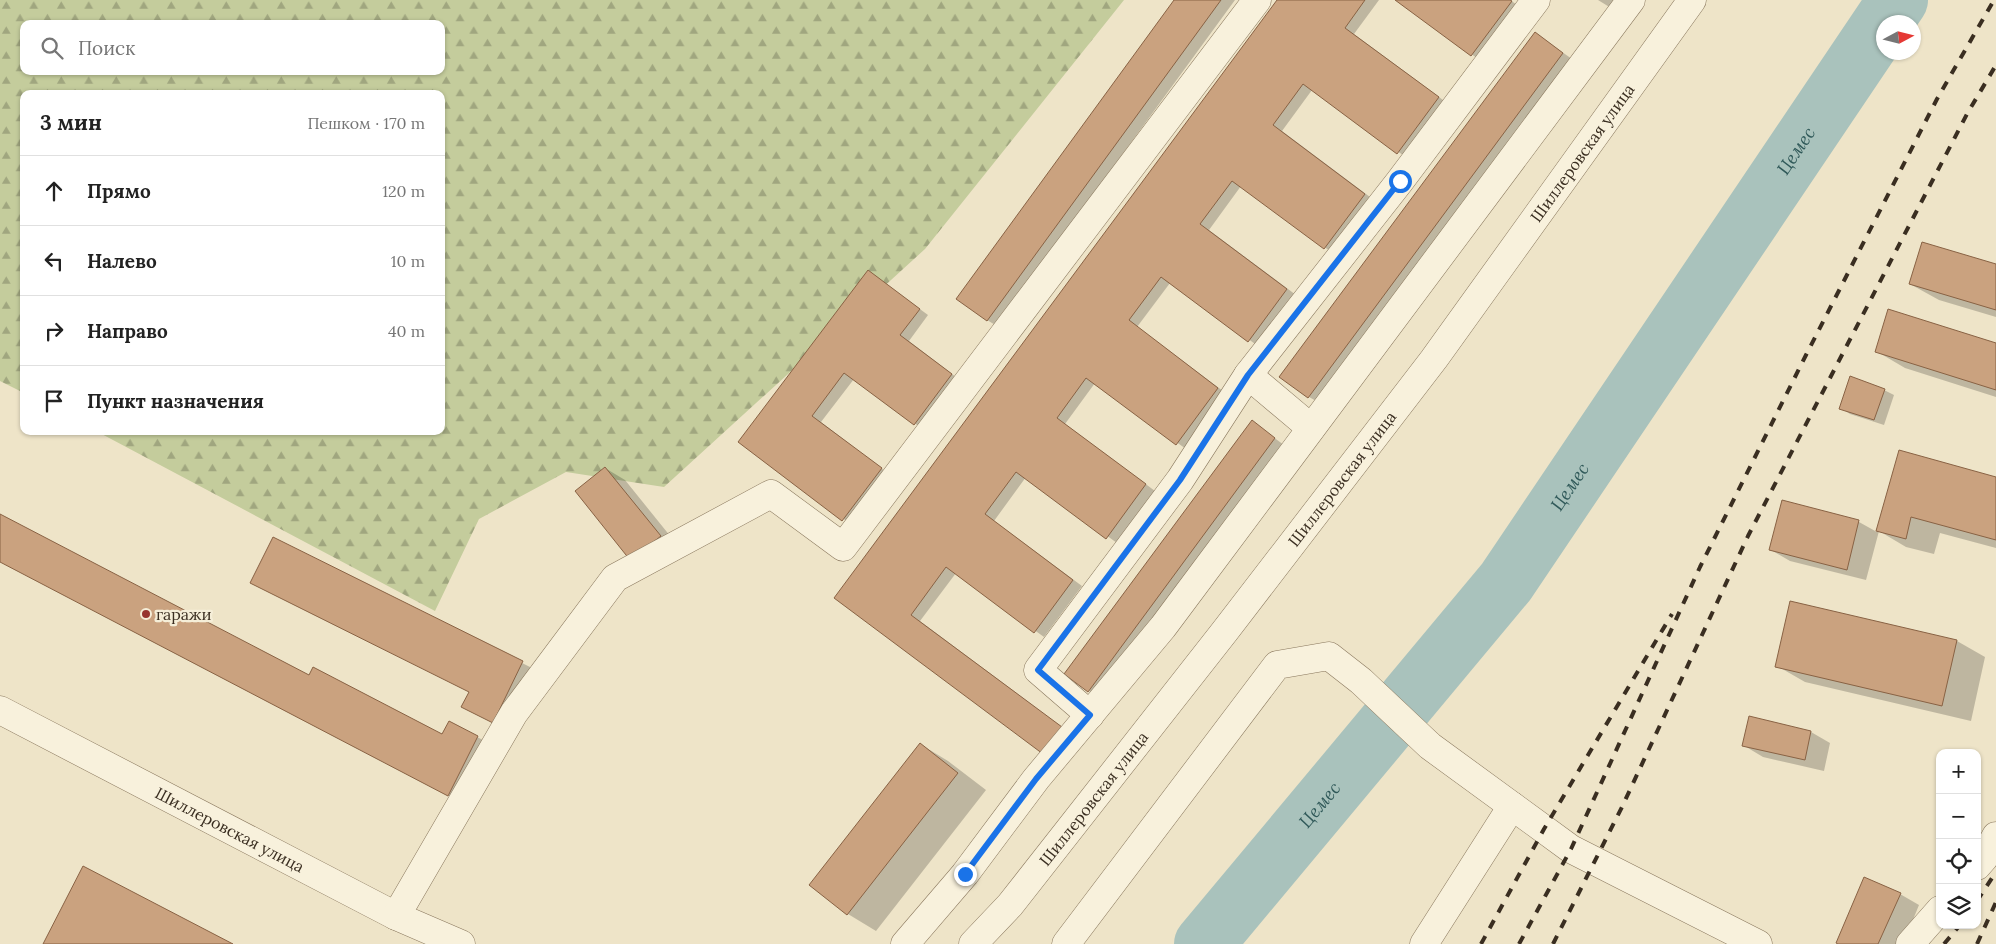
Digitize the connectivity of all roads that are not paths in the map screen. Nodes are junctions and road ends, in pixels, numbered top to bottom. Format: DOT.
graph roads {
  1 [pos="1257,0"];
  2 [pos="1536,0"];
  3 [pos="1631,0"];
  4 [pos="1692,0"];
  5 [pos="1248,375"];
  6 [pos="1311,428"];
  7 [pos="0,710"];
  8 [pos="1090,715"];
  9 [pos="1512,806"];
  10 [pos="1996,836"];
  11 [pos="1981,861"];
  12 [pos="1936,915"];
  13 [pos="396,916"];
  14 [pos="461,944"];
  15 [pos="905,944"];
  16 [pos="973,944"];
  17 [pos="1066,944"];
  18 [pos="1424,944"];
  19 [pos="1758,944"];
  20 [pos="1910,944"];
  1 -- 13 [label="street"];
  2 -- 5 [label="street"];
  3 -- 6 [label="street"];
  4 -- 16 [label="street, Шиллеровская улица"];
  5 -- 6 [label="street"];
  5 -- 8 [label="street"];
  6 -- 8 [label="street"];
  7 -- 13 [label="street, Шиллеровская улица"];
  8 -- 15 [label="street"];
  9 -- 17 [label="street"];
  9 -- 18 [label="street"];
  9 -- 19 [label="street"];
  10 -- 11 [label="street"];
  12 -- 20 [label="street"];
  13 -- 14 [label="street, Шиллеровская улица"];
}
